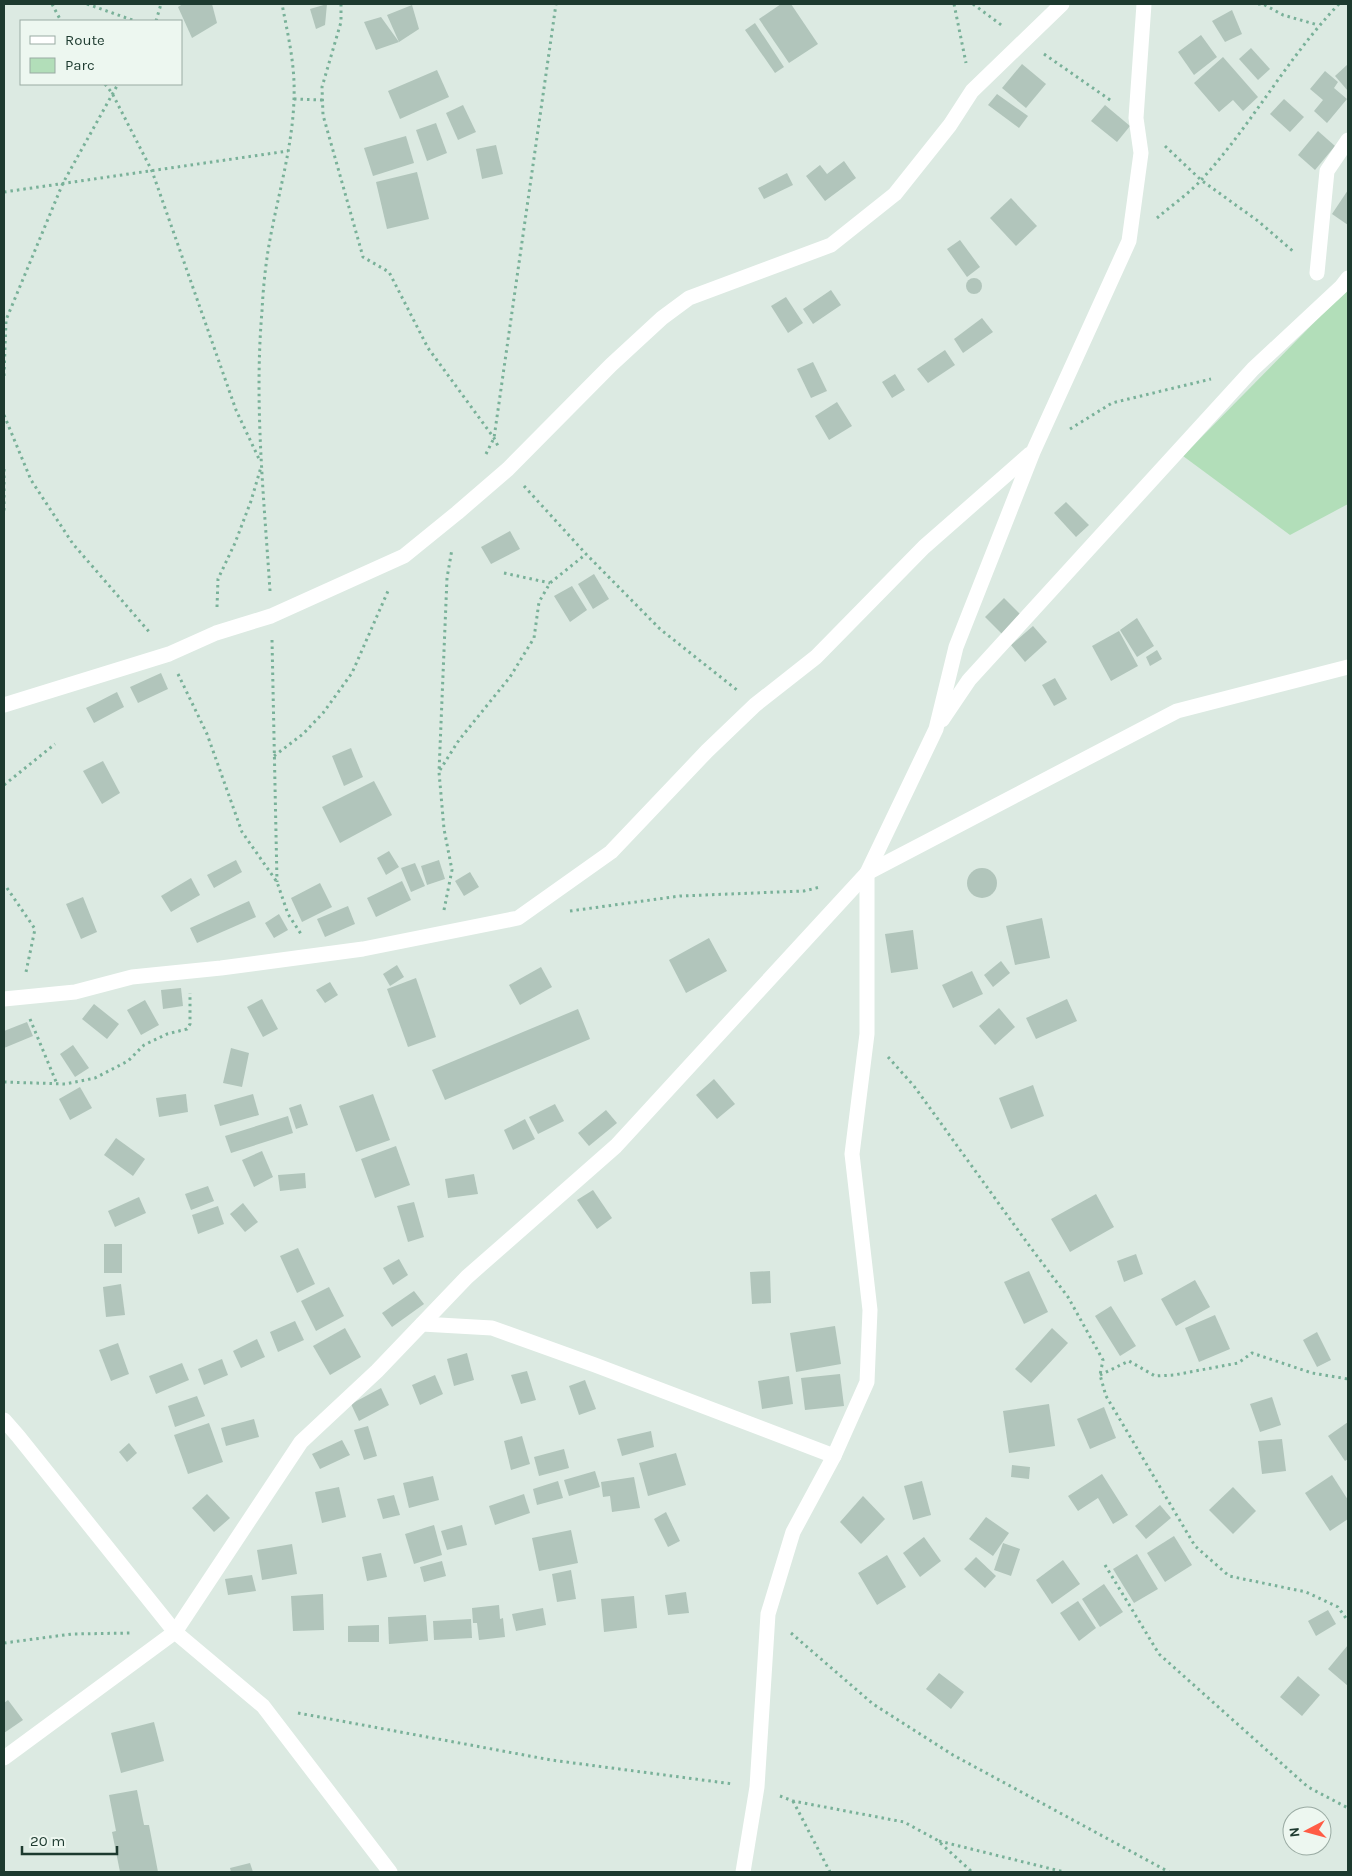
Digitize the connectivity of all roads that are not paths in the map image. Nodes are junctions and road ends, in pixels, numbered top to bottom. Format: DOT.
graph roads {
  1 [pos="1062,4"];
  2 [pos="1144,4"];
  3 [pos="1348,140"];
  4 [pos="1317,273"];
  5 [pos="1348,278"];
  6 [pos="1033,452"];
  7 [pos="1348,667"];
  8 [pos="4,704"];
  9 [pos="936,729"];
  10 [pos="867,874"];
  11 [pos="4,999"];
  12 [pos="422,1324"];
  13 [pos="4,1420"];
  14 [pos="834,1456"];
  15 [pos="175,1632"];
  16 [pos="4,1758"];
  17 [pos="390,1872"];
  18 [pos="743,1872"];
  1 -- 8 [label="street"];
  2 -- 6 [label="street"];
  3 -- 4 [label="street"];
  5 -- 9 [label="street"];
  6 -- 9 [label="street"];
  6 -- 11 [label="street"];
  7 -- 10 [label="street"];
  9 -- 10 [label="street"];
  10 -- 12 [label="street"];
  10 -- 14 [label="street"];
  12 -- 14 [label="street"];
  12 -- 15 [label="street"];
  13 -- 15 [label="street"];
  14 -- 18 [label="street"];
  15 -- 16 [label="street"];
  15 -- 17 [label="street"];
}
